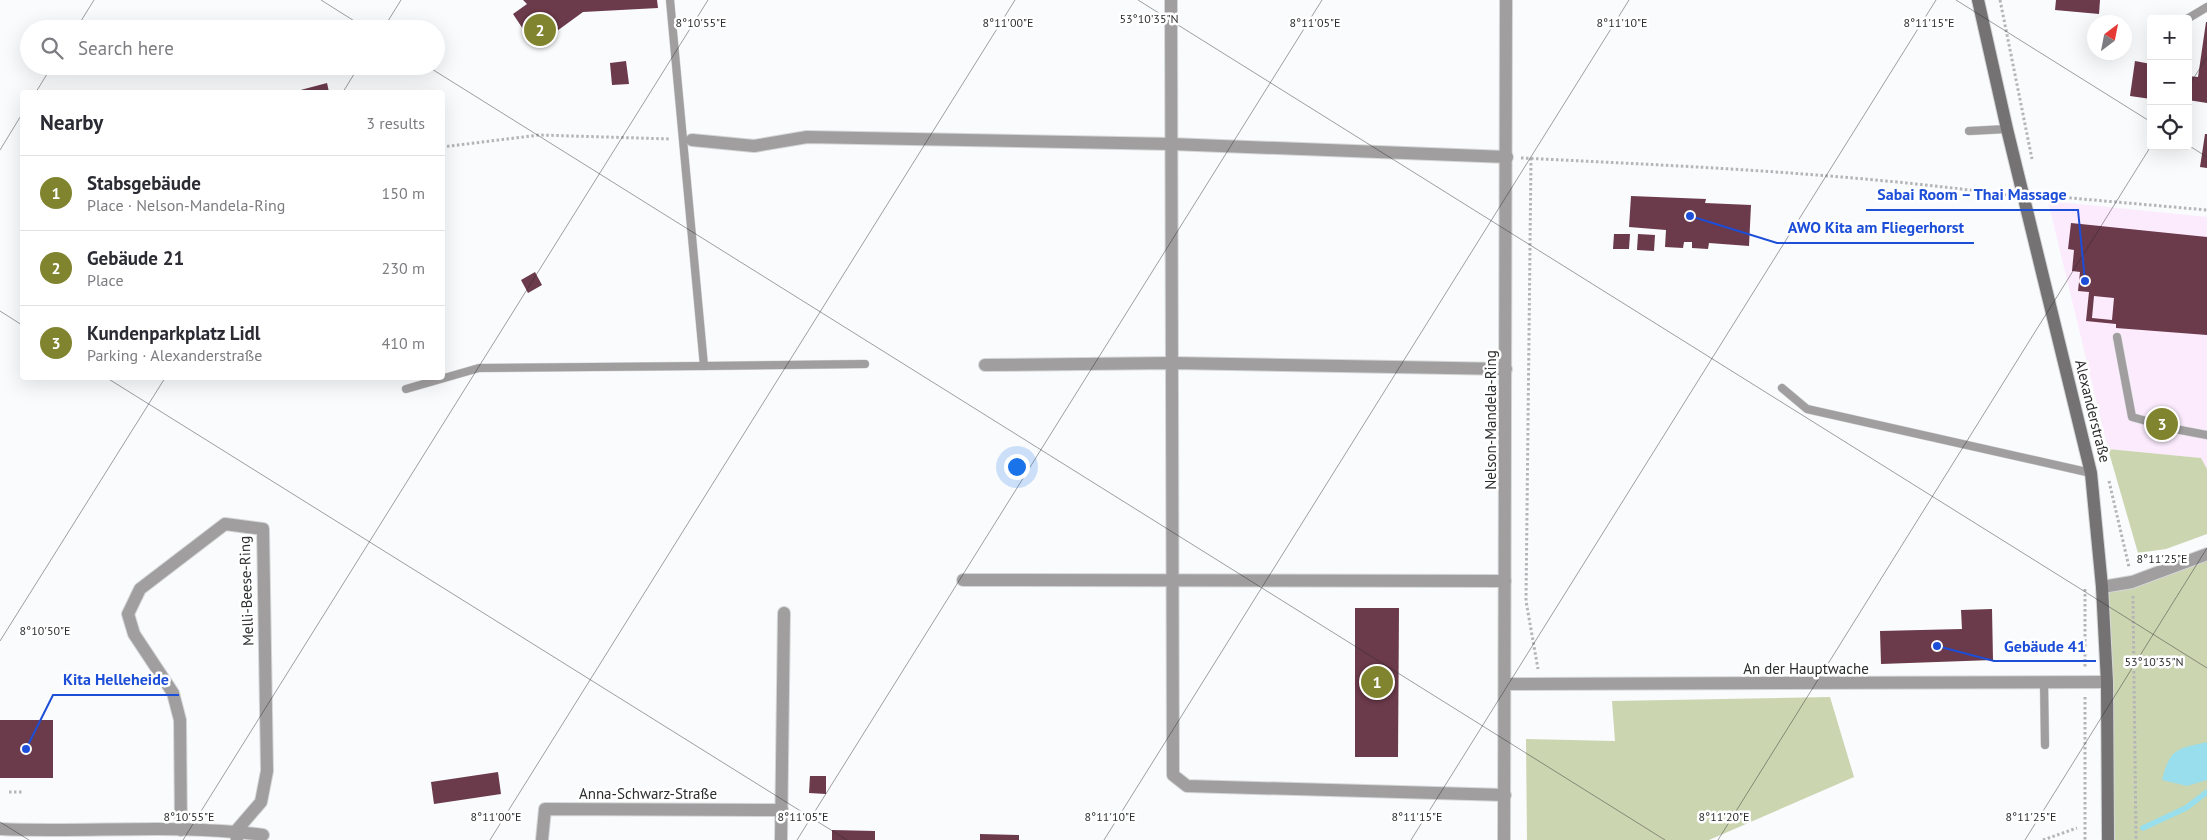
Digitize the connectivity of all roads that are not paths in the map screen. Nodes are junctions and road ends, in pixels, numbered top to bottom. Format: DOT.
graph roads {
  1 [pos="670,0"];
  2 [pos="1171,0"];
  3 [pos="1506,0"];
  4 [pos="1978,0"];
  5 [pos="2207,7"];
  6 [pos="2192,16"];
  7 [pos="2007,129"];
  8 [pos="1969,131"];
  9 [pos="692,140"];
  10 [pos="1171,144"];
  11 [pos="1506,157"];
  12 [pos="2117,337"];
  13 [pos="1172,363"];
  14 [pos="865,364"];
  15 [pos="985,364"];
  16 [pos="704,366"];
  17 [pos="1506,369"];
  18 [pos="445,378"];
  19 [pos="437,380"];
  20 [pos="1782,388"];
  21 [pos="406,389"];
  22 [pos="2207,435"];
  23 [pos="2091,473"];
  24 [pos="2207,554"];
  25 [pos="963,580"];
  26 [pos="1172,580"];
  27 [pos="1505,581"];
  28 [pos="2102,586"];
  29 [pos="784,613"];
  30 [pos="2044,682"];
  31 [pos="2107,682"];
  32 [pos="1504,684"];
  33 [pos="2045,745"];
  34 [pos="1505,795"];
  35 [pos="782,810"];
  36 [pos="0,829"];
  37 [pos="181,830"];
  38 [pos="30,836"];
  39 [pos="237,836"];
  40 [pos="267,838"];
  41 [pos="542,840"];
  42 [pos="781,840"];
  43 [pos="1504,840"];
  44 [pos="2108,840"];
  1 -- 16 [label="lane"];
  2 -- 10 [label="street"];
  3 -- 11 [label="street, Nelson-Mandela-Ring"];
  4 -- 7 [label="main road, Alexanderstraße"];
  5 -- 6 [label="lane"];
  7 -- 8 [label="lane"];
  7 -- 23 [label="main road, Alexanderstraße"];
  9 -- 10 [label="street"];
  10 -- 11 [label="street"];
  10 -- 13 [label="street"];
  11 -- 17 [label="street, Nelson-Mandela-Ring"];
  12 -- 22 [label="lane"];
  13 -- 15 [label="street"];
  13 -- 17 [label="street"];
  13 -- 26 [label="street"];
  14 -- 16 [label="lane"];
  16 -- 18 [label="lane"];
  17 -- 27 [label="street, Nelson-Mandela-Ring"];
  19 -- 21 [label="lane"];
  20 -- 23 [label="lane"];
  23 -- 28 [label="main road, Alexanderstraße"];
  24 -- 28 [label="street"];
  25 -- 26 [label="street"];
  26 -- 27 [label="street"];
  26 -- 34 [label="street"];
  27 -- 32 [label="street, Nelson-Mandela-Ring"];
  28 -- 31 [label="main road, Alexanderstraße"];
  29 -- 35 [label="street"];
  30 -- 31 [label="street, An der Hauptwache"];
  30 -- 32 [label="street, An der Hauptwache"];
  30 -- 33 [label="lane"];
  31 -- 44 [label="main road, Alexanderstraße"];
  32 -- 34 [label="street, Nelson-Mandela-Ring"];
  34 -- 43 [label="street, Nelson-Mandela-Ring"];
  35 -- 41 [label="street, Anna-Schwarz-Straße"];
  35 -- 42 [label="street"];
  36 -- 38 [label="street"];
  37 -- 38 [label="street"];
  37 -- 39 [label="street"];
  37 -- 39 [label="street, Melli-Beese-Ring"];
  39 -- 40 [label="street"];
}
